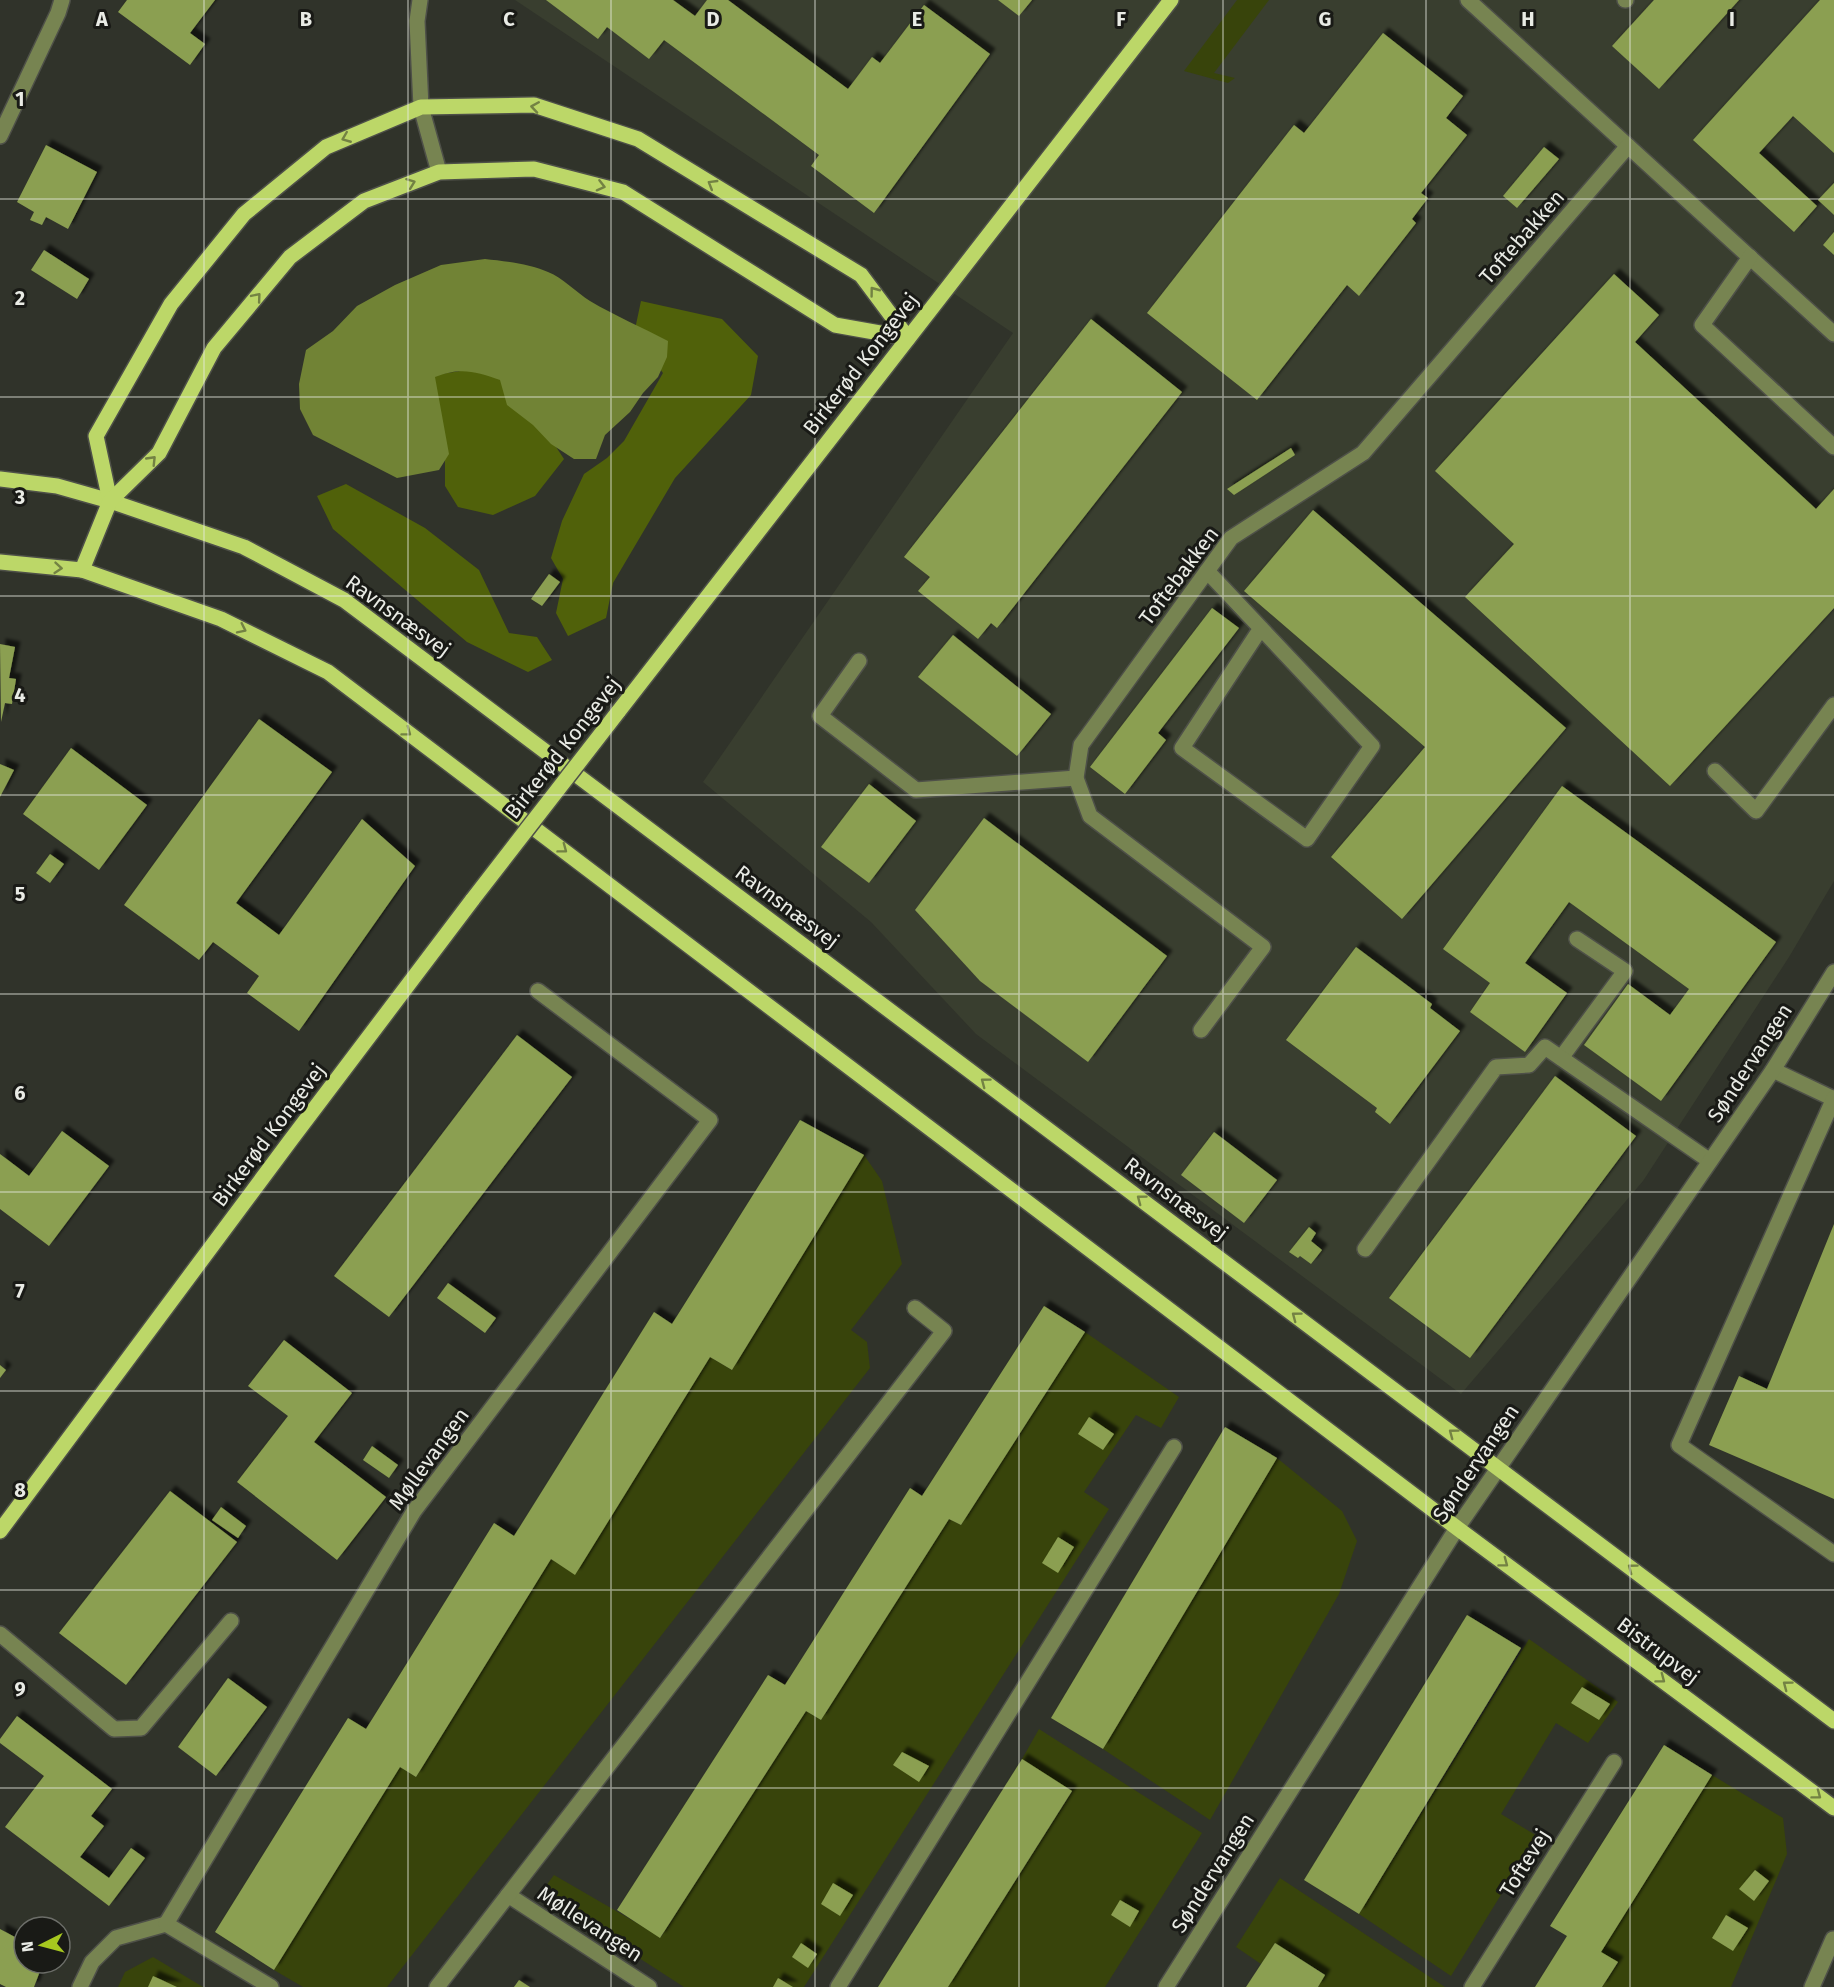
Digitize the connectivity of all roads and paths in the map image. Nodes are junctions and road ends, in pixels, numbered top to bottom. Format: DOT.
graph roads {
  1 [pos="62,0"];
  2 [pos="420,0"];
  3 [pos="1171,0"];
  4 [pos="1468,0"];
  5 [pos="421,107"];
  6 [pos="0,136"];
  7 [pos="1628,146"];
  8 [pos="439,172"];
  9 [pos="1750,257"];
  10 [pos="1834,334"];
  11 [pos="908,338"];
  12 [pos="1834,447"];
  13 [pos="0,479"];
  14 [pos="111,501"];
  15 [pos="0,562"];
  16 [pos="82,570"];
  17 [pos="1207,571"];
  18 [pos="1261,628"];
  19 [pos="859,661"];
  20 [pos="1834,705"];
  21 [pos="1715,771"];
  22 [pos="1076,778"];
  23 [pos="1577,939"];
  24 [pos="1834,972"];
  25 [pos="538,991"];
  26 [pos="1201,1030"];
  27 [pos="1561,1058"];
  28 [pos="1773,1070"];
  29 [pos="1834,1098"];
  30 [pos="1710,1161"];
  31 [pos="1365,1249"];
  32 [pos="915,1308"];
  33 [pos="1174,1447"];
  34 [pos="1499,1468"];
  35 [pos="1457,1528"];
  36 [pos="0,1531"];
  37 [pos="1834,1554"];
  38 [pos="231,1621"];
  39 [pos="0,1634"];
  40 [pos="1834,1721"];
  41 [pos="1614,1762"];
  42 [pos="1834,1808"];
  43 [pos="508,1895"];
  44 [pos="166,1924"];
  45 [pos="1833,1939"];
  46 [pos="80,1987"];
  47 [pos="271,1987"];
  48 [pos="437,1987"];
  49 [pos="649,1987"];
  50 [pos="838,1987"];
  51 [pos="1166,1987"];
  52 [pos="1472,1987"];
  53 [pos="1812,1987"];
  1 -- 6 [label="street"];
  2 -- 5 [label="street"];
  3 -- 11 [label="main road, Birkerød Kongevej"];
  4 -- 7 [label="street"];
  5 -- 8 [label="street"];
  11 -- 5 [label="main road, one-way"];
  5 -- 14 [label="main road, one-way"];
  7 -- 9 [label="street"];
  7 -- 17 [label="street, Toftebakken"];
  8 -- 11 [label="main road, one-way"];
  14 -- 8 [label="main road, one-way"];
  9 -- 10 [label="street"];
  9 -- 12 [label="street"];
  11 -- 36 [label="main road, Birkerød Kongevej, bridge"];
  13 -- 14 [label="main road, Ravnsnæsvej"];
  14 -- 16 [label="main road"];
  34 -- 14 [label="main road, Ravnsnæsvej, one-way"];
  15 -- 16 [label="main road, one-way"];
  16 -- 35 [label="main road, one-way"];
  17 -- 18 [label="street"];
  17 -- 22 [label="street, Toftebakken"];
  18 -- 18 [label="street"];
  19 -- 22 [label="street"];
  20 -- 21 [label="street"];
  22 -- 26 [label="street, Toftebakken"];
  23 -- 27 [label="street"];
  24 -- 28 [label="street, Søndervangen"];
  25 -- 44 [label="street, Møllevangen"];
  27 -- 30 [label="street"];
  27 -- 31 [label="street"];
  28 -- 29 [label="street"];
  28 -- 30 [label="street, Søndervangen"];
  29 -- 37 [label="street"];
  30 -- 34 [label="street, Søndervangen"];
  32 -- 43 [label="street, Møllevangen"];
  33 -- 50 [label="street"];
  34 -- 35 [label="street, Søndervangen"];
  40 -- 34 [label="main road, one-way"];
  35 -- 42 [label="main road, Bistrupvej, one-way"];
  35 -- 51 [label="street, Søndervangen"];
  38 -- 39 [label="street"];
  41 -- 52 [label="street, Toftevej"];
  43 -- 48 [label="street, Møllevangen"];
  43 -- 49 [label="street, Møllevangen"];
  44 -- 46 [label="street"];
  44 -- 47 [label="street"];
  45 -- 53 [label="street"];
}
